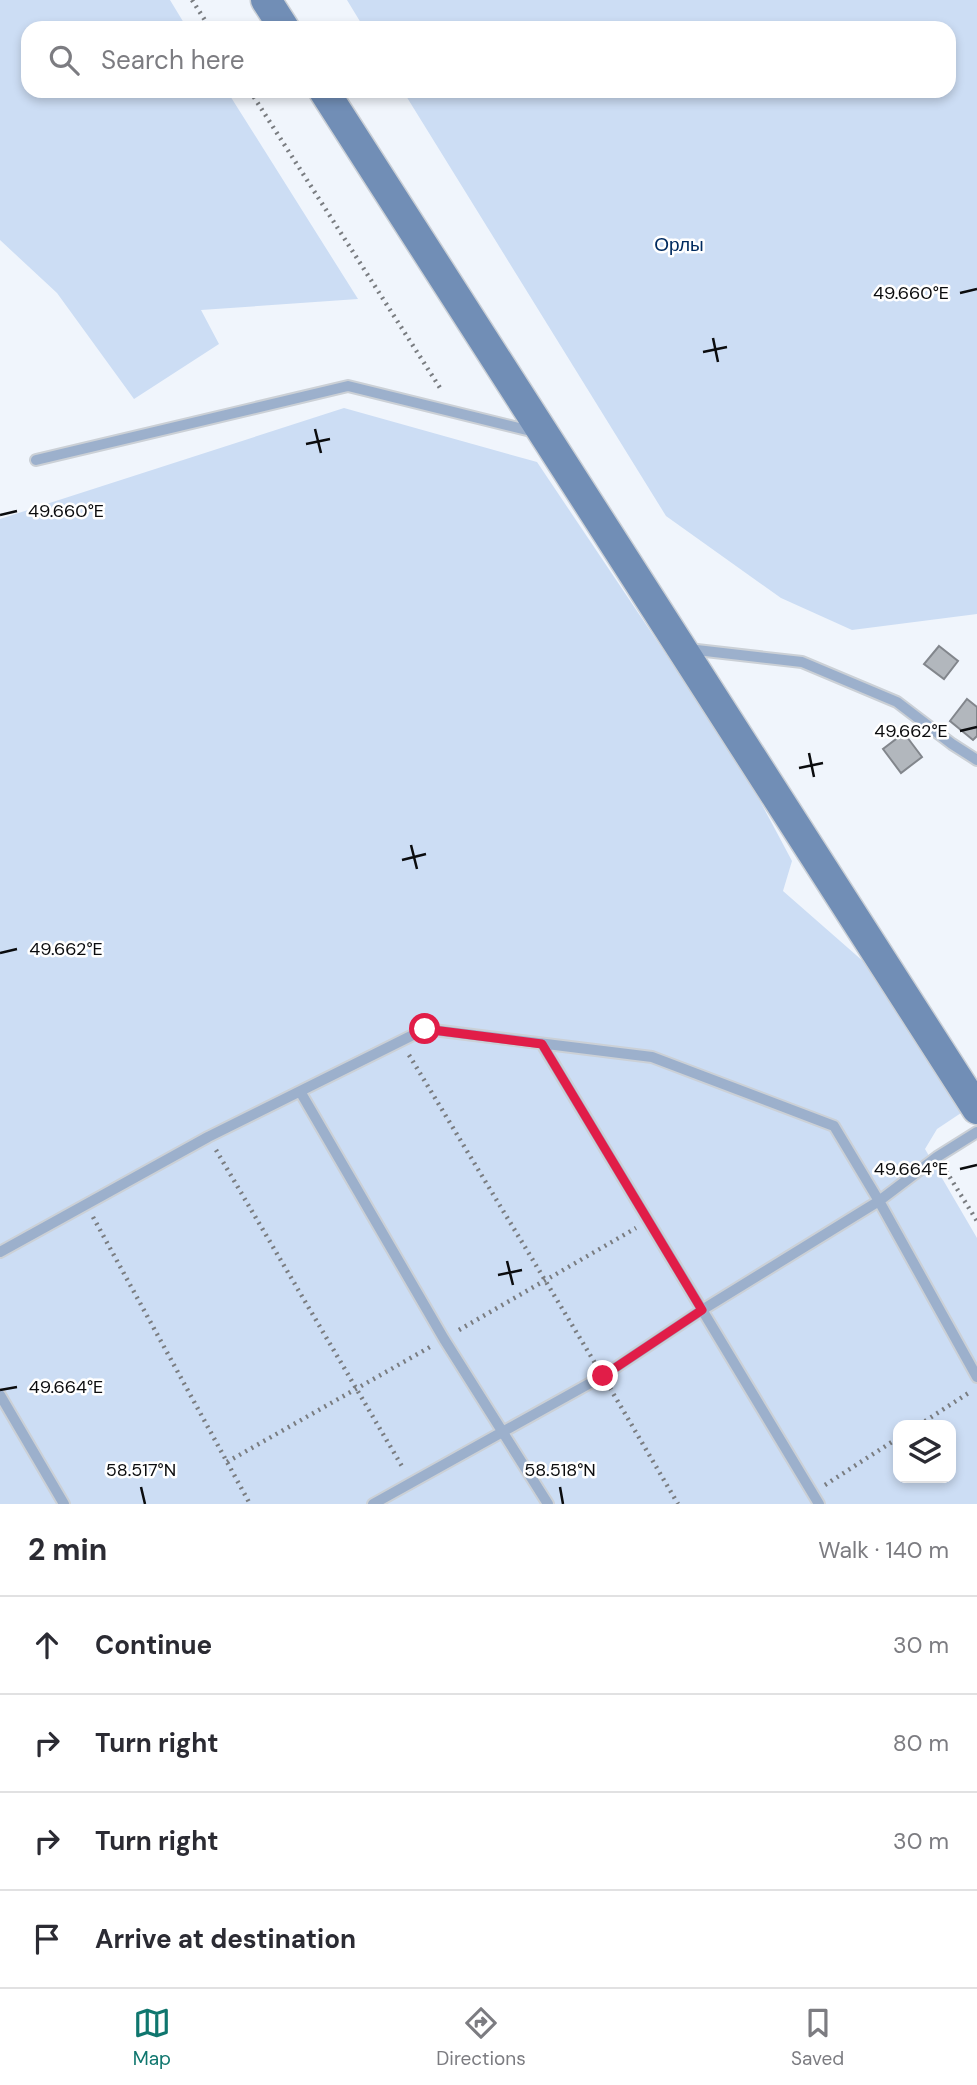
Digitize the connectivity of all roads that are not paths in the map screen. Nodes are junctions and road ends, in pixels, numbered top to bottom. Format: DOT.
graph roads {
  1 [pos="266,0"];
  2 [pos="280,21"];
  3 [pos="329,98"];
  4 [pos="545,434"];
  5 [pos="36,460"];
  6 [pos="682,649"];
  7 [pos="977,760"];
  8 [pos="542,1044"];
  9 [pos="301,1093"];
  10 [pos="977,1109"];
  11 [pos="977,1132"];
  12 [pos="879,1201"];
  13 [pos="0,1252"];
  14 [pos="702,1310"];
  15 [pos="977,1377"];
  16 [pos="0,1395"];
  17 [pos="502,1433"];
  18 [pos="64,1504"];
  19 [pos="373,1504"];
  20 [pos="548,1504"];
  21 [pos="819,1504"];
  1 -- 2 [label="main road"];
  3 -- 4 [label="main road"];
  4 -- 5 [label="lane"];
  4 -- 6 [label="main road"];
  6 -- 7 [label="lane"];
  6 -- 10 [label="main road"];
  8 -- 9 [label="lane"];
  8 -- 12 [label="lane"];
  8 -- 14 [label="lane"];
  9 -- 13 [label="lane"];
  9 -- 17 [label="lane"];
  11 -- 12 [label="lane"];
  12 -- 14 [label="lane"];
  12 -- 15 [label="lane"];
  14 -- 17 [label="lane"];
  14 -- 21 [label="lane"];
  16 -- 18 [label="lane"];
  17 -- 19 [label="lane"];
  17 -- 20 [label="lane"];
}
